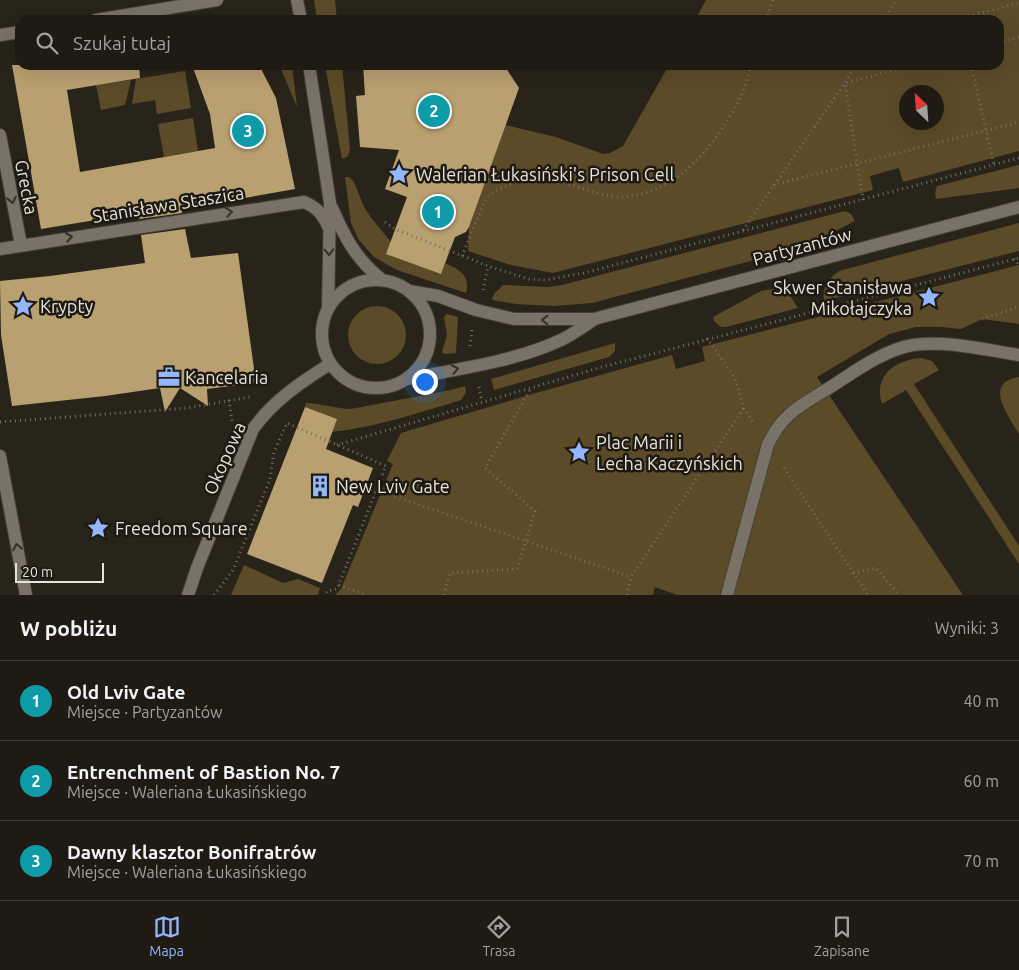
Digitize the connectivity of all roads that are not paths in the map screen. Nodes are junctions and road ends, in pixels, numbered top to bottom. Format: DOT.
graph roads {
  1 [pos="217,0"];
  2 [pos="297,0"];
  3 [pos="126,15"];
  4 [pos="300,15"];
  5 [pos="15,33"];
  6 [pos="0,35"];
  7 [pos="310,70"];
  8 [pos="0,135"];
  9 [pos="330,203"];
  10 [pos="1019,207"];
  11 [pos="329,228"];
  12 [pos="21,245"];
  13 [pos="0,249"];
  14 [pos="382,280"];
  15 [pos="409,291"];
  16 [pos="328,309"];
  17 [pos="594,320"];
  18 [pos="1019,355"];
  19 [pos="330,364"];
  20 [pos="407,379"];
  21 [pos="0,456"];
  22 [pos="26,595"];
  23 [pos="188,595"];
  24 [pos="727,595"];
  1 -- 3 [label="street"];
  2 -- 4 [label="street"];
  5 -- 6 [label="street"];
  7 -- 9 [label="street"];
  8 -- 12 [label="street, Grecka, one-way"];
  9 -- 11 [label="street"];
  9 -- 14 [label="street"];
  10 -- 17 [label="street, Partyzantów"];
  12 -- 11 [label="street, Stanisława Staszica, one-way"];
  11 -- 16 [label="street, one-way"];
  12 -- 13 [label="street, Stanisława Staszica"];
  14 -- 15 [label="street"];
  14 -- 16 [label="street"];
  17 -- 15 [label="street, Partyzantów, one-way"];
  15 -- 20 [label="street"];
  16 -- 19 [label="street"];
  20 -- 17 [label="street, Partyzantów, one-way"];
  18 -- 24 [label="street"];
  19 -- 20 [label="street"];
  19 -- 23 [label="street, Okopowa"];
  22 -- 21 [label="street, one-way"];
}
